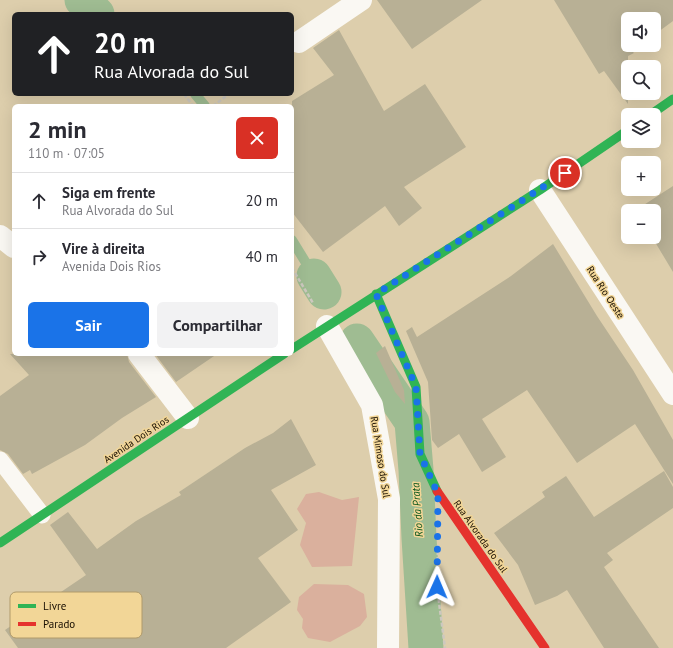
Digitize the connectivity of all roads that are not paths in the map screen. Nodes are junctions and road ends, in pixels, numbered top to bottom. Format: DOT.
graph roads {
  1 [pos="361,0"];
  2 [pos="299,42"];
  3 [pos="673,99"];
  4 [pos="660,108"];
  5 [pos="621,135"];
  6 [pos="540,190"];
  7 [pos="0,236"];
  8 [pos="12,245"];
  9 [pos="376,294"];
  10 [pos="327,326"];
  11 [pos="294,348"];
  12 [pos="141,356"];
  13 [pos="281,356"];
  14 [pos="673,394"];
  15 [pos="188,418"];
  16 [pos="0,460"];
  17 [pos="42,515"];
  18 [pos="0,543"];
  19 [pos="388,648"];
  20 [pos="544,648"];
  1 -- 2 [label="street"];
  3 -- 4 [label="main road"];
  5 -- 6 [label="main road"];
  6 -- 9 [label="main road"];
  6 -- 14 [label="street, Rua Rio Oeste"];
  7 -- 8 [label="street"];
  9 -- 10 [label="main road"];
  9 -- 20 [label="main road, Rua Alvorada do Sul"];
  10 -- 11 [label="main road"];
  10 -- 19 [label="street, Rua Mimoso do Sul"];
  12 -- 15 [label="street"];
  13 -- 15 [label="main road, Avenida Dois Rios"];
  15 -- 17 [label="main road, Avenida Dois Rios"];
  16 -- 17 [label="lane"];
  17 -- 18 [label="main road, Avenida Dois Rios"];
}
